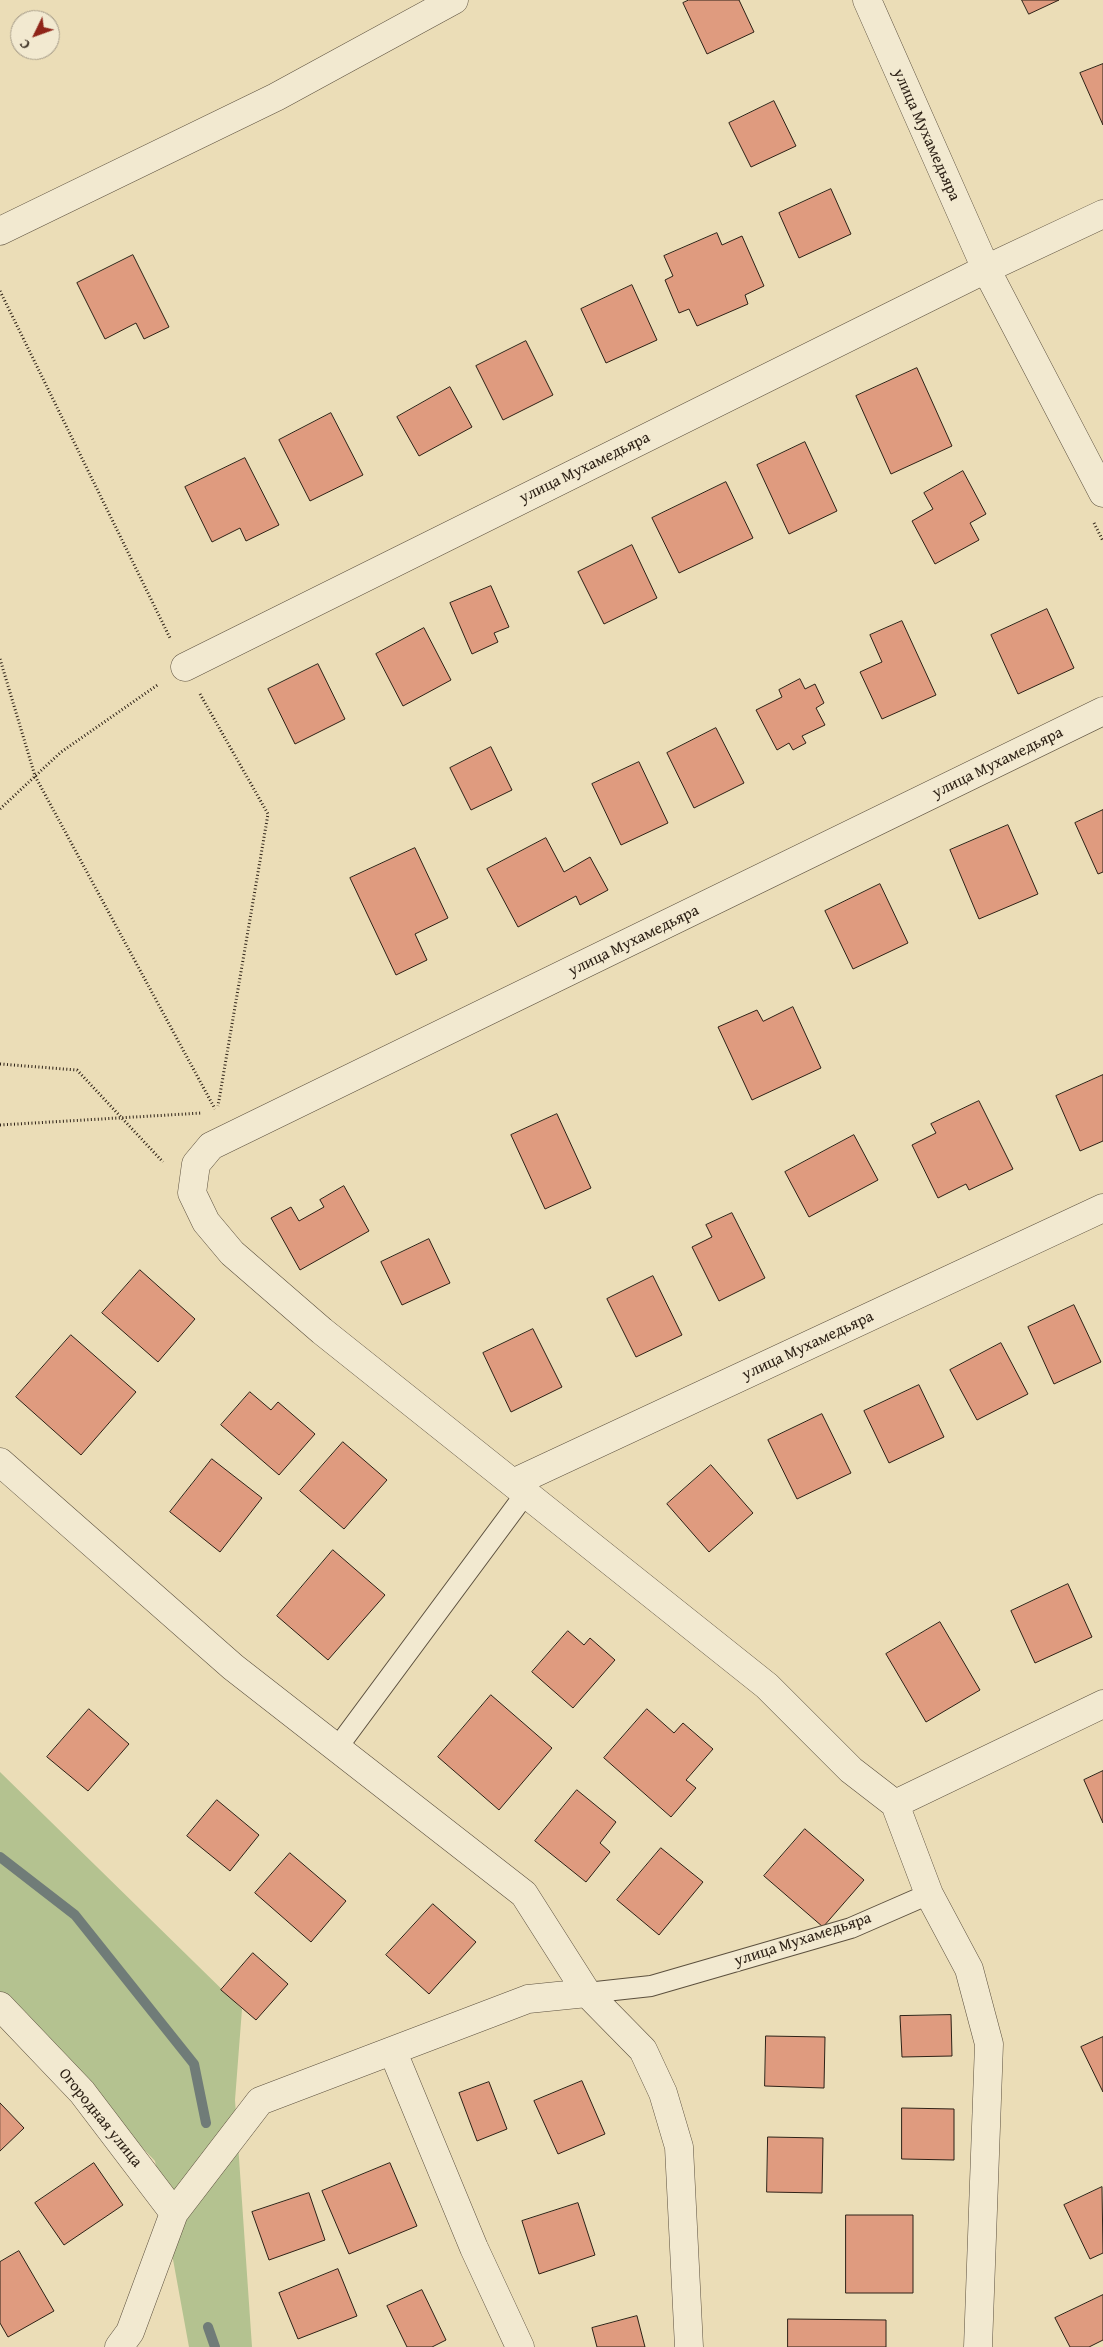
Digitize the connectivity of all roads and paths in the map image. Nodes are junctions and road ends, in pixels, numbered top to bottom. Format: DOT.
graph roads {
  1 [pos="454,0"];
  2 [pos="867,0"];
  3 [pos="1103,214"];
  4 [pos="0,231"];
  5 [pos="986,270"];
  6 [pos="0,291"];
  7 [pos="1103,493"];
  8 [pos="0,659"];
  9 [pos="184,667"];
  10 [pos="1103,711"];
  11 [pos="35,776"];
  12 [pos="0,809"];
  13 [pos="0,1064"];
  14 [pos="217,1112"];
  15 [pos="120,1117"];
  16 [pos="0,1125"];
  17 [pos="192,1193"];
  18 [pos="1103,1208"];
  19 [pos="0,1462"];
  20 [pos="519,1488"];
  21 [pos="1103,1704"];
  22 [pos="337,1748"];
  23 [pos="895,1804"];
  24 [pos="929,1894"];
  25 [pos="587,1993"];
  26 [pos="0,2006"];
  27 [pos="393,2052"];
  28 [pos="174,2213"];
  29 [pos="124,2339"];
  30 [pos="520,2347"];
  31 [pos="689,2347"];
  32 [pos="978,2347"];
  1 -- 4 [label="street"];
  2 -- 5 [label="street, улица Мухамедьяра"];
  3 -- 5 [label="street, улица Мухамедьяра"];
  5 -- 7 [label="street, улица Мухамедьяра"];
  5 -- 9 [label="street, улица Мухамедьяра"];
  6 -- 9 [label="path"];
  8 -- 11 [label="path"];
  9 -- 11 [label="path"];
  9 -- 14 [label="path"];
  10 -- 17 [label="street, улица Мухамедьяра"];
  11 -- 12 [label="path"];
  11 -- 14 [label="path"];
  13 -- 15 [label="path"];
  14 -- 15 [label="path"];
  15 -- 16 [label="path"];
  15 -- 17 [label="path"];
  17 -- 20 [label="street"];
  18 -- 20 [label="street, улица Мухамедьяра"];
  19 -- 22 [label="street"];
  20 -- 22 [label="lane"];
  20 -- 23 [label="street"];
  21 -- 23 [label="street"];
  22 -- 25 [label="street"];
  23 -- 24 [label="street"];
  24 -- 25 [label="lane, улица Мухамедьяра"];
  24 -- 32 [label="street"];
  25 -- 27 [label="street, улица Мухамедьяра"];
  25 -- 31 [label="street"];
  26 -- 28 [label="street, Огородная улица"];
  27 -- 28 [label="street, улица Мухамедьяра"];
  27 -- 30 [label="street"];
  28 -- 29 [label="street, улица Мухамедьяра"];
}
